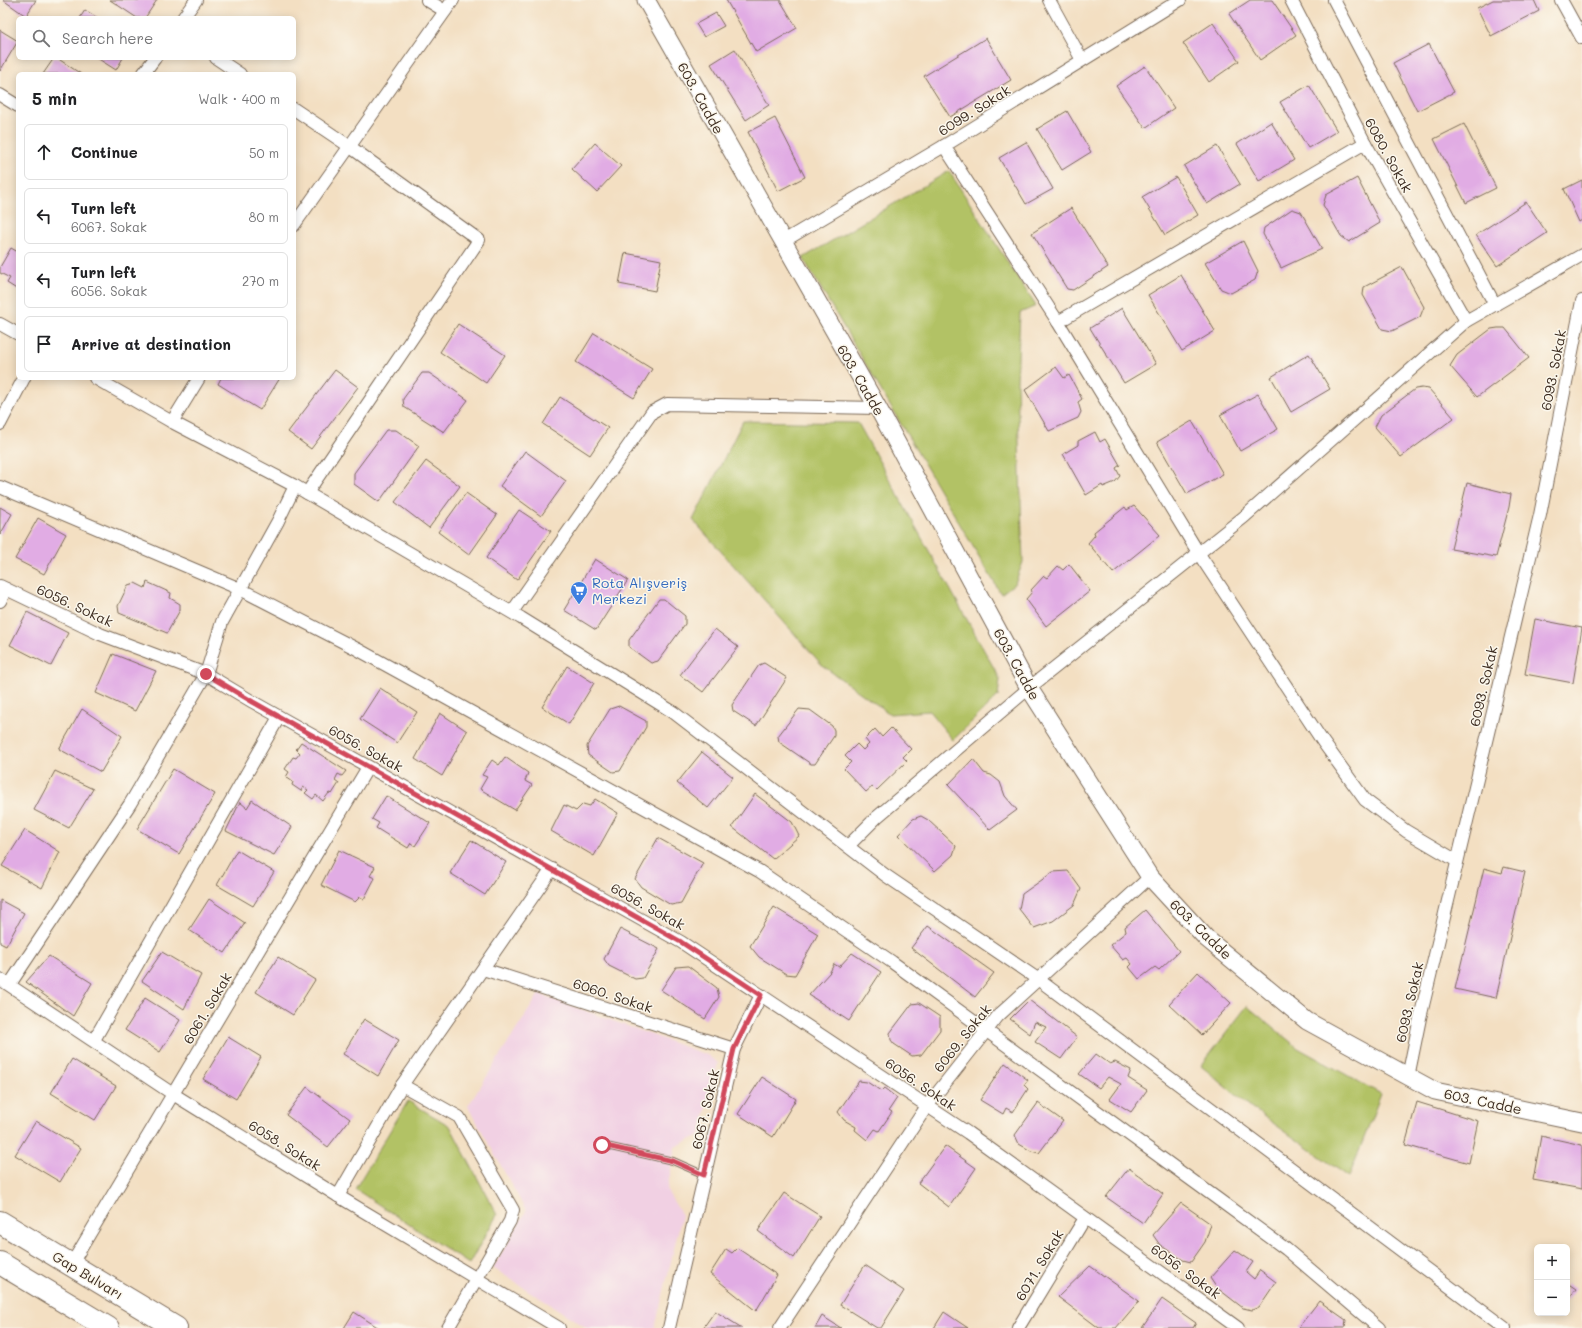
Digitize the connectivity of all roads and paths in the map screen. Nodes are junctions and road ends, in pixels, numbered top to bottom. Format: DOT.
graph roads {
  1 [pos="196,0"];
  2 [pos="427,0"];
  3 [pos="453,0"];
  4 [pos="646,0"];
  5 [pos="1049,0"];
  6 [pos="1180,0"];
  7 [pos="1291,0"];
  8 [pos="1334,0"];
  9 [pos="1561,0"];
  10 [pos="445,11"];
  11 [pos="184,16"];
  12 [pos="1582,38"];
  13 [pos="154,60"];
  14 [pos="219,60"];
  15 [pos="1082,60"];
  16 [pos="144,72"];
  17 [pos="237,72"];
  18 [pos="0,95"];
  19 [pos="16,105"];
  20 [pos="296,110"];
  21 [pos="1365,143"];
  22 [pos="349,146"];
  23 [pos="944,146"];
  24 [pos="296,222"];
  25 [pos="782,242"];
  26 [pos="1582,255"];
  27 [pos="1582,301"];
  28 [pos="1495,305"];
  29 [pos="1466,321"];
  30 [pos="1058,322"];
  31 [pos="0,324"];
  32 [pos="16,333"];
  33 [pos="23,380"];
  34 [pos="98,380"];
  35 [pos="199,380"];
  36 [pos="878,408"];
  37 [pos="172,422"];
  38 [pos="0,424"];
  39 [pos="295,486"];
  40 [pos="0,487"];
  41 [pos="307,493"];
  42 [pos="1199,554"];
  43 [pos="3,587"];
  44 [pos="240,589"];
  45 [pos="0,601"];
  46 [pos="512,612"];
  47 [pos="206,674"];
  48 [pos="1029,688"];
  49 [pos="279,717"];
  50 [pos="368,766"];
  51 [pos="848,846"];
  52 [pos="1457,861"];
  53 [pos="552,869"];
  54 [pos="1150,877"];
  55 [pos="483,969"];
  56 [pos="1039,980"];
  57 [pos="5,981"];
  58 [pos="761,995"];
  59 [pos="986,1031"];
  60 [pos="94,1040"];
  61 [pos="734,1049"];
  62 [pos="1408,1077"];
  63 [pos="402,1085"];
  64 [pos="173,1094"];
  65 [pos="926,1106"];
  66 [pos="1582,1122"];
  67 [pos="602,1145"];
  68 [pos="704,1175"];
  69 [pos="338,1196"];
  70 [pos="1085,1218"];
  71 [pos="0,1222"];
  72 [pos="0,1263"];
  73 [pos="71,1265"];
  74 [pos="478,1279"];
  75 [pos="1233,1326"];
  76 [pos="108,1328"];
  77 [pos="176,1328"];
  78 [pos="448,1328"];
  79 [pos="559,1328"];
  80 [pos="669,1328"];
  81 [pos="780,1328"];
  82 [pos="1018,1328"];
  83 [pos="1379,1328"];
  84 [pos="1505,1328"];
  1 -- 11 [label="street"];
  2 -- 10 [label="street"];
  3 -- 10 [label="street"];
  4 -- 25 [label="street, 603. Cadde"];
  5 -- 15 [label="street"];
  6 -- 15 [label="street, 6099. Sokak"];
  7 -- 21 [label="street, 6080. Sokak"];
  8 -- 28 [label="street"];
  9 -- 12 [label="street"];
  10 -- 22 [label="street"];
  13 -- 16 [label="street"];
  14 -- 17 [label="street"];
  15 -- 23 [label="street, 6099. Sokak"];
  18 -- 19 [label="street"];
  20 -- 22 [label="street"];
  21 -- 29 [label="street, 6080. Sokak"];
  21 -- 30 [label="street"];
  22 -- 24 [label="street"];
  22 -- 41 [label="street"];
  23 -- 25 [label="street, 6099. Sokak"];
  23 -- 30 [label="street"];
  25 -- 36 [label="street, 603. Cadde"];
  26 -- 28 [label="street"];
  27 -- 52 [label="street, 6093. Sokak"];
  28 -- 29 [label="street"];
  29 -- 42 [label="street"];
  30 -- 42 [label="street"];
  31 -- 32 [label="street"];
  33 -- 38 [label="street"];
  34 -- 37 [label="street"];
  35 -- 37 [label="street"];
  36 -- 46 [label="street"];
  36 -- 48 [label="street, 603. Cadde"];
  37 -- 39 [label="street"];
  39 -- 41 [label="street"];
  39 -- 44 [label="street"];
  40 -- 44 [label="street"];
  41 -- 46 [label="street"];
  42 -- 48 [label="street"];
  42 -- 52 [label="street"];
  43 -- 45 [label="street"];
  43 -- 47 [label="street, 6056. Sokak"];
  44 -- 47 [label="street"];
  44 -- 59 [label="street"];
  46 -- 51 [label="street"];
  47 -- 49 [label="street, 6056. Sokak"];
  47 -- 57 [label="street"];
  48 -- 51 [label="street"];
  48 -- 54 [label="street, 603. Cadde"];
  49 -- 50 [label="street, 6056. Sokak"];
  49 -- 60 [label="street"];
  50 -- 53 [label="street, 6056. Sokak"];
  50 -- 64 [label="street, 6061. Sokak"];
  51 -- 56 [label="street"];
  52 -- 62 [label="street, 6093. Sokak"];
  53 -- 55 [label="street"];
  53 -- 58 [label="street, 6056. Sokak"];
  54 -- 56 [label="street, 6069. Sokak"];
  54 -- 62 [label="street, 603. Cadde"];
  55 -- 61 [label="street, 6060. Sokak"];
  55 -- 63 [label="street"];
  56 -- 59 [label="street, 6069. Sokak"];
  56 -- 84 [label="street"];
  57 -- 60 [label="street, 6058. Sokak"];
  58 -- 61 [label="street, 6067. Sokak"];
  58 -- 65 [label="street, 6056. Sokak"];
  59 -- 65 [label="street, 6069. Sokak"];
  59 -- 83 [label="street"];
  60 -- 64 [label="street, 6058. Sokak"];
  61 -- 68 [label="street, 6067. Sokak"];
  62 -- 66 [label="street, 603. Cadde"];
  63 -- 69 [label="street"];
  63 -- 74 [label="street"];
  64 -- 69 [label="street, 6058. Sokak"];
  64 -- 73 [label="street, 6061. Sokak"];
  65 -- 70 [label="street, 6056. Sokak"];
  65 -- 81 [label="street, 6069. Sokak"];
  67 -- 68 [label="lane"];
  68 -- 80 [label="street, 6067. Sokak"];
  69 -- 74 [label="street, 6058. Sokak"];
  70 -- 75 [label="street, 6056. Sokak"];
  70 -- 82 [label="street, 6071. Sokak"];
  71 -- 73 [label="highway, Gap Bulvarı"];
  72 -- 76 [label="highway"];
  73 -- 77 [label="highway, Gap Bulvarı"];
  74 -- 78 [label="street"];
  74 -- 79 [label="street, 6058. Sokak"];
}
